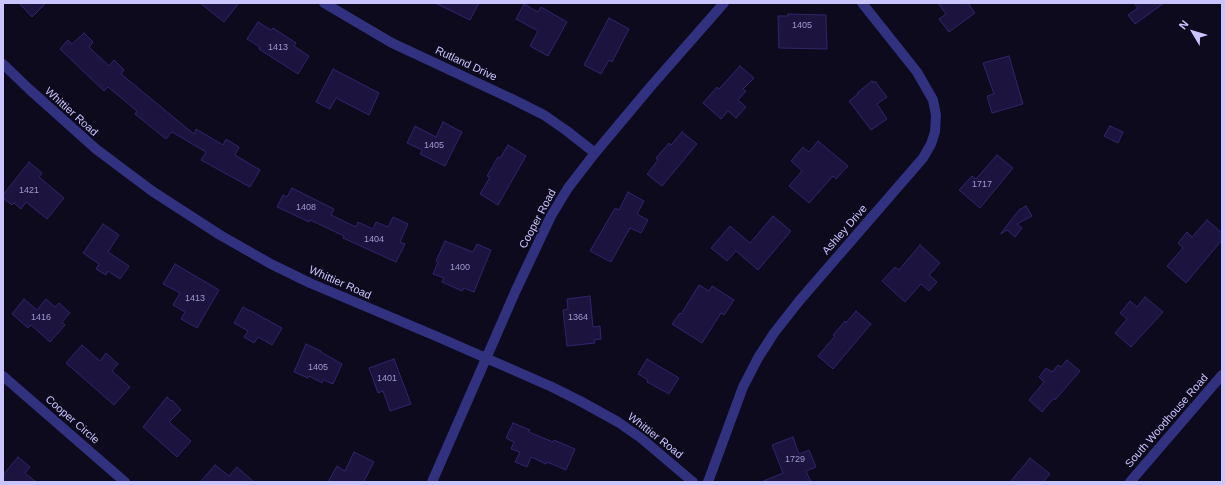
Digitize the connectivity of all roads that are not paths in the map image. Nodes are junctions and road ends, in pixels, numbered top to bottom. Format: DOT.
graph roads {
  1 [pos="324,3"];
  2 [pos="724,3"];
  3 [pos="862,3"];
  4 [pos="3,64"];
  5 [pos="595,153"];
  6 [pos="486,358"];
  7 [pos="1222,375"];
  8 [pos="3,376"];
  9 [pos="125,482"];
  10 [pos="432,482"];
  11 [pos="693,482"];
  12 [pos="708,482"];
  13 [pos="1130,482"];
  1 -- 5 [label="street, Rutland Drive"];
  2 -- 5 [label="street, Cooper Road"];
  3 -- 12 [label="street, Ashley Drive"];
  4 -- 6 [label="street, Whittier Road"];
  5 -- 6 [label="street, Cooper Road"];
  6 -- 10 [label="street, Cooper Road"];
  6 -- 11 [label="street, Whittier Road"];
  7 -- 13 [label="street, South Woodhouse Road"];
  8 -- 9 [label="street, Cooper Circle"];
}
